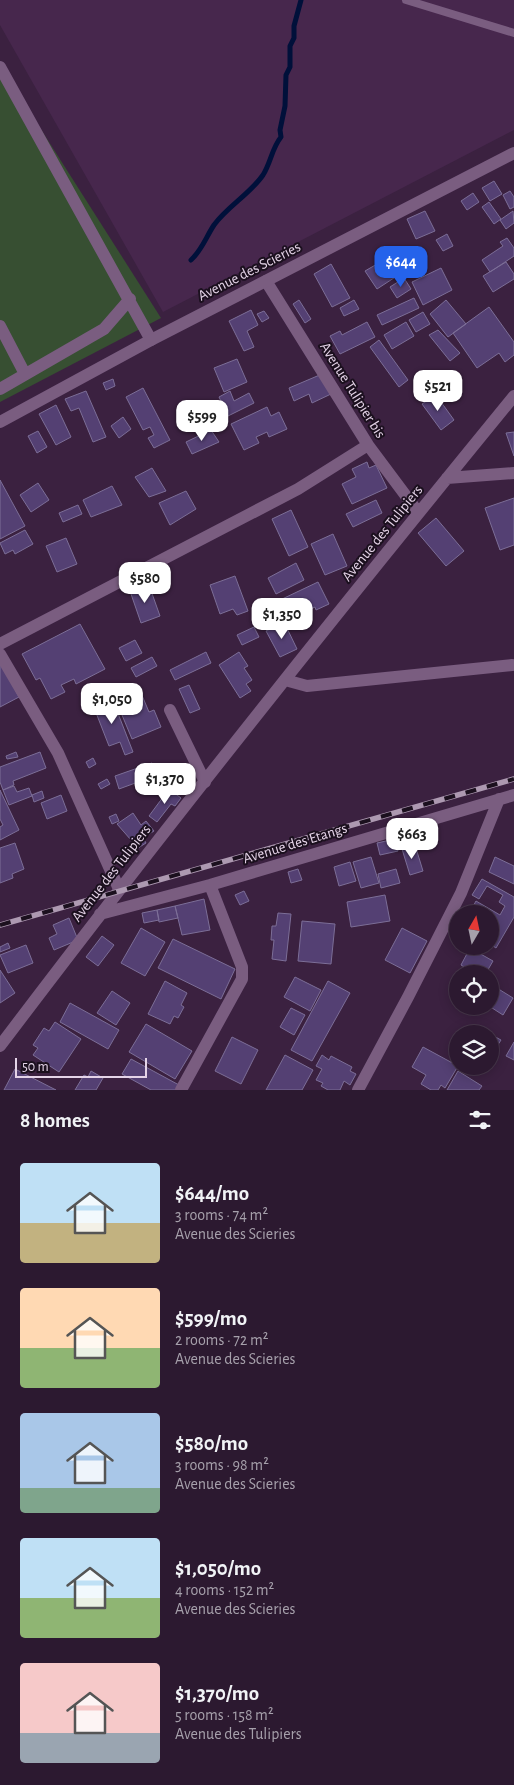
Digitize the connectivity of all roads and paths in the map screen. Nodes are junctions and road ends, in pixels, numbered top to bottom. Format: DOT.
graph roads {
  1 [pos="406,0"];
  2 [pos="514,33"];
  3 [pos="0,67"];
  4 [pos="514,153"];
  5 [pos="266,281"];
  6 [pos="130,299"];
  7 [pos="0,326"];
  8 [pos="151,340"];
  9 [pos="25,374"];
  10 [pos="0,389"];
  11 [pos="514,396"];
  12 [pos="0,422"];
  13 [pos="368,445"];
  14 [pos="514,474"];
  15 [pos="447,478"];
  16 [pos="418,512"];
  17 [pos="0,644"];
  18 [pos="0,654"];
  19 [pos="512,665"];
  20 [pos="285,680"];
  21 [pos="170,710"];
  22 [pos="205,782"];
  23 [pos="514,795"];
  24 [pos="499,799"];
  25 [pos="210,885"];
  26 [pos="119,889"];
  27 [pos="100,914"];
  28 [pos="0,1046"];
  29 [pos="181,1090"];
  30 [pos="358,1090"];
  1 -- 2 [label="lane"];
  3 -- 6 [label="street"];
  4 -- 5 [label="street, Avenue des Scieries"];
  5 -- 8 [label="street, Avenue des Scieries"];
  5 -- 13 [label="street, Avenue Tulipier bis"];
  6 -- 8 [label="street"];
  6 -- 9 [label="street"];
  7 -- 9 [label="street"];
  8 -- 12 [label="street, Avenue des Scieries"];
  9 -- 10 [label="street"];
  11 -- 15 [label="street, Avenue des Tulipiers"];
  13 -- 16 [label="street, Avenue Tulipier bis"];
  13 -- 17 [label="street"];
  14 -- 15 [label="street"];
  15 -- 16 [label="street, Avenue des Tulipiers"];
  16 -- 20 [label="street, Avenue des Tulipiers"];
  18 -- 26 [label="street"];
  19 -- 20 [label="street"];
  20 -- 22 [label="street, Avenue des Tulipiers"];
  21 -- 22 [label="street"];
  22 -- 26 [label="street, Avenue des Tulipiers"];
  23 -- 24 [label="street, Avenue des Etangs"];
  24 -- 25 [label="street, Avenue des Etangs"];
  24 -- 30 [label="street"];
  25 -- 27 [label="street, Avenue des Etangs"];
  25 -- 29 [label="street"];
  26 -- 27 [label="street, Avenue des Tulipiers"];
  27 -- 28 [label="street, Avenue des Tulipiers"];
}
